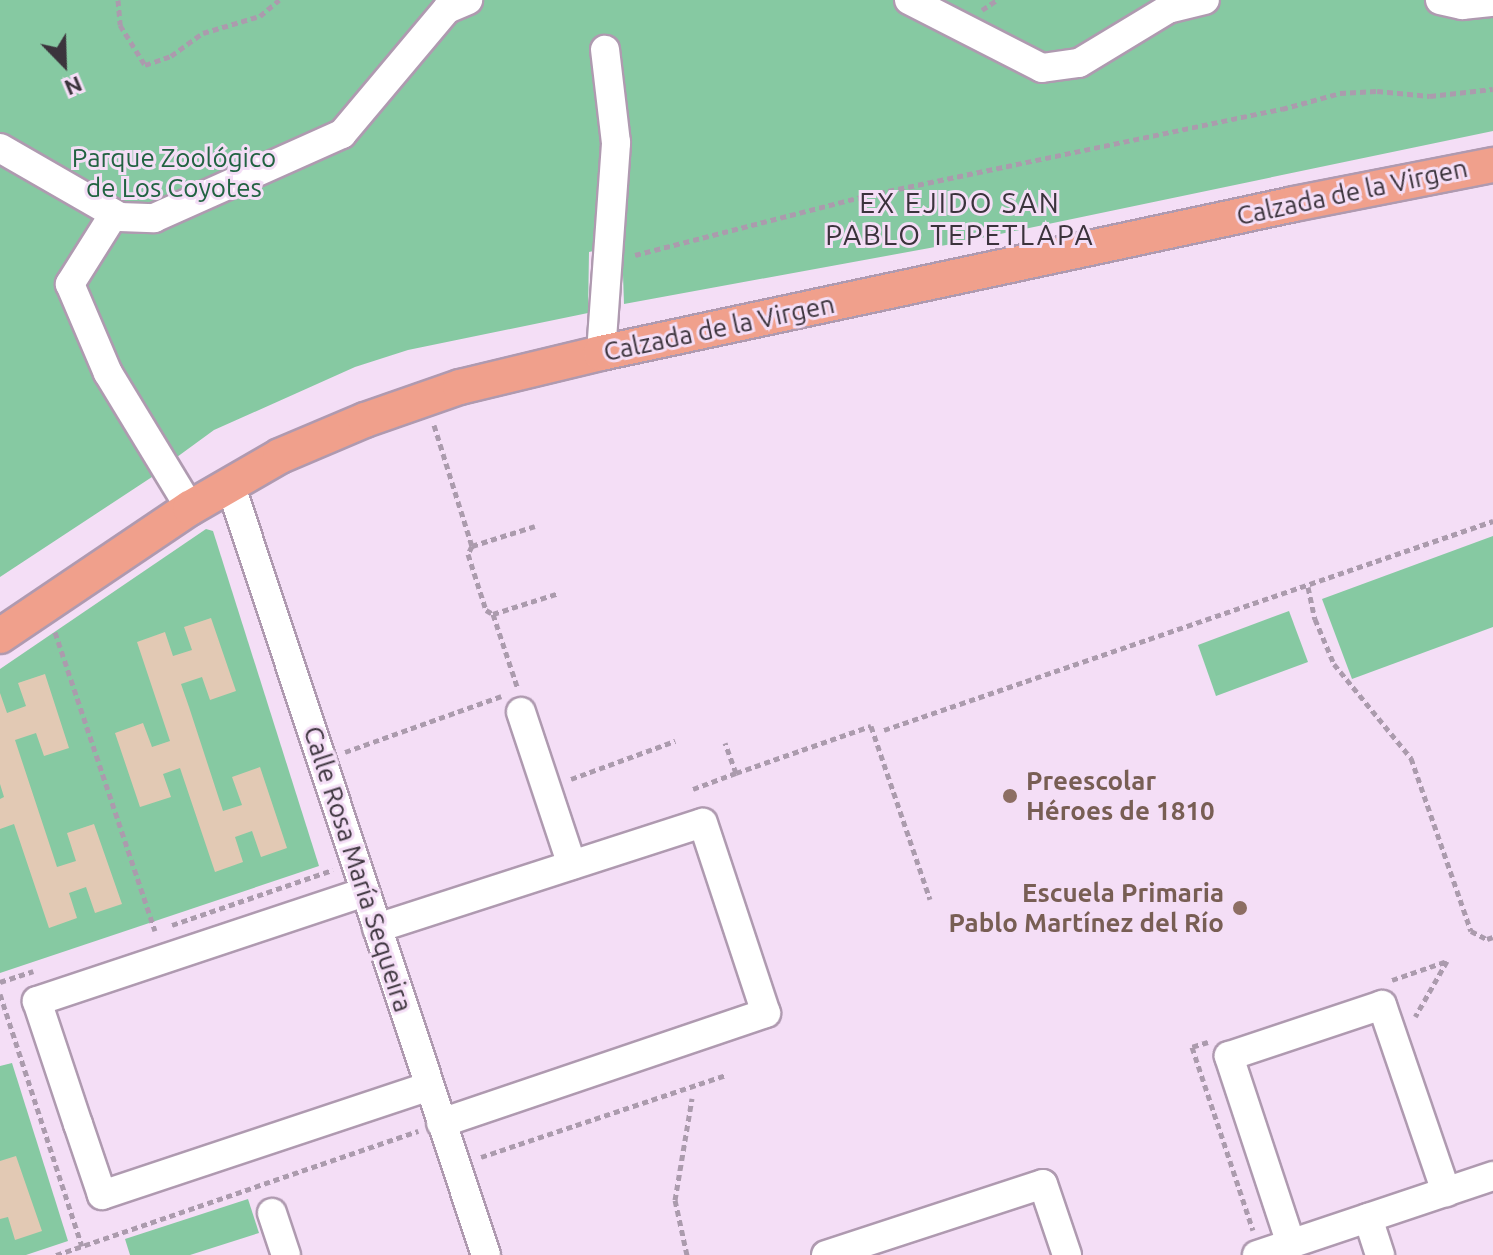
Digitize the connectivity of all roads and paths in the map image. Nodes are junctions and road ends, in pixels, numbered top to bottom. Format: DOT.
graph roads {
  1 [pos="118,0"];
  2 [pos="279,0"];
  3 [pos="468,0"];
  4 [pos="909,0"];
  5 [pos="1205,0"];
  6 [pos="1440,0"];
  7 [pos="1493,2"];
  8 [pos="605,50"];
  9 [pos="1493,89"];
  10 [pos="0,148"];
  11 [pos="1493,165"];
  12 [pos="114,214"];
  13 [pos="608,265"];
  14 [pos="601,353"];
  15 [pos="425,399"];
  16 [pos="230,484"];
  17 [pos="190,508"];
  18 [pos="1493,521"];
  19 [pos="535,526"];
  20 [pos="472,546"];
  21 [pos="1308,587"];
  22 [pos="559,593"];
  23 [pos="46,605"];
  24 [pos="493,614"];
  25 [pos="0,636"];
  26 [pos="522,699"];
  27 [pos="884,730"];
  28 [pos="675,741"];
  29 [pos="725,743"];
  30 [pos="322,760"];
  31 [pos="736,773"];
  32 [pos="566,780"];
  33 [pos="693,789"];
  34 [pos="355,862"];
  35 [pos="572,865"];
  36 [pos="365,892"];
  37 [pos="930,899"];
  38 [pos="377,928"];
  39 [pos="155,931"];
  40 [pos="141,935"];
  41 [pos="1493,937"];
  42 [pos="42,968"];
  43 [pos="0,982"];
  44 [pos="1387,982"];
  45 [pos="0,994"];
  46 [pos="1414,1020"];
  47 [pos="1222,1037"];
  48 [pos="726,1075"];
  49 [pos="429,1086"];
  50 [pos="692,1098"];
  51 [pos="441,1123"];
  52 [pos="456,1166"];
  53 [pos="1493,1176"];
  54 [pos="1446,1192"];
  55 [pos="272,1213"];
  56 [pos="1368,1218"];
  57 [pos="1291,1244"];
  58 [pos="82,1246"];
  59 [pos="1065,1254"];
  60 [pos="1259,1254"];
  61 [pos="56,1255"];
  62 [pos="286,1255"];
  63 [pos="486,1255"];
  64 [pos="687,1255"];
  65 [pos="826,1255"];
  66 [pos="1380,1255"];
  1 -- 2 [label="path"];
  3 -- 12 [label="street"];
  4 -- 5 [label="street"];
  6 -- 7 [label="street"];
  8 -- 13 [label="street"];
  9 -- 13 [label="path"];
  10 -- 12 [label="street"];
  11 -- 14 [label="main road, Calzada de la Virgen"];
  12 -- 17 [label="street"];
  13 -- 14 [label="street"];
  14 -- 15 [label="main road, Calzada de la Virgen"];
  15 -- 16 [label="main road, Calzada de la Virgen"];
  15 -- 20 [label="path"];
  16 -- 17 [label="main road, Calzada de la Virgen"];
  16 -- 30 [label="street, Calle Rosa María Sequeira"];
  17 -- 23 [label="main road, Calzada de la Virgen"];
  18 -- 21 [label="path"];
  19 -- 20 [label="path"];
  20 -- 24 [label="path"];
  21 -- 27 [label="path"];
  21 -- 41 [label="path"];
  22 -- 24 [label="path"];
  23 -- 25 [label="main road, Calzada de la Virgen"];
  23 -- 39 [label="path"];
  24 -- 26 [label="path"];
  26 -- 30 [label="path"];
  26 -- 35 [label="street"];
  28 -- 32 [label="path"];
  29 -- 31 [label="path"];
  30 -- 34 [label="street, Calle Rosa María Sequeira"];
  31 -- 33 [label="path"];
  31 -- 37 [label="path"];
  34 -- 36 [label="street, Calle Rosa María Sequeira"];
  34 -- 39 [label="path"];
  35 -- 38 [label="street"];
  35 -- 51 [label="street"];
  36 -- 38 [label="street, Calle Rosa María Sequeira"];
  36 -- 49 [label="street"];
  38 -- 49 [label="street, Calle Rosa María Sequeira"];
  39 -- 40 [label="path"];
  42 -- 43 [label="path"];
  44 -- 46 [label="path"];
  45 -- 58 [label="path"];
  47 -- 60 [label="path"];
  48 -- 52 [label="path"];
  49 -- 51 [label="street, Calle Rosa María Sequeira"];
  50 -- 64 [label="path"];
  51 -- 52 [label="street, Calle Rosa María Sequeira"];
  51 -- 58 [label="path"];
  52 -- 63 [label="street, Calle Rosa María Sequeira"];
  53 -- 54 [label="street"];
  54 -- 56 [label="street"];
  54 -- 57 [label="street"];
  55 -- 62 [label="street"];
  56 -- 57 [label="street"];
  56 -- 66 [label="street"];
  57 -- 60 [label="street"];
  58 -- 61 [label="path"];
  59 -- 65 [label="street"];
}
